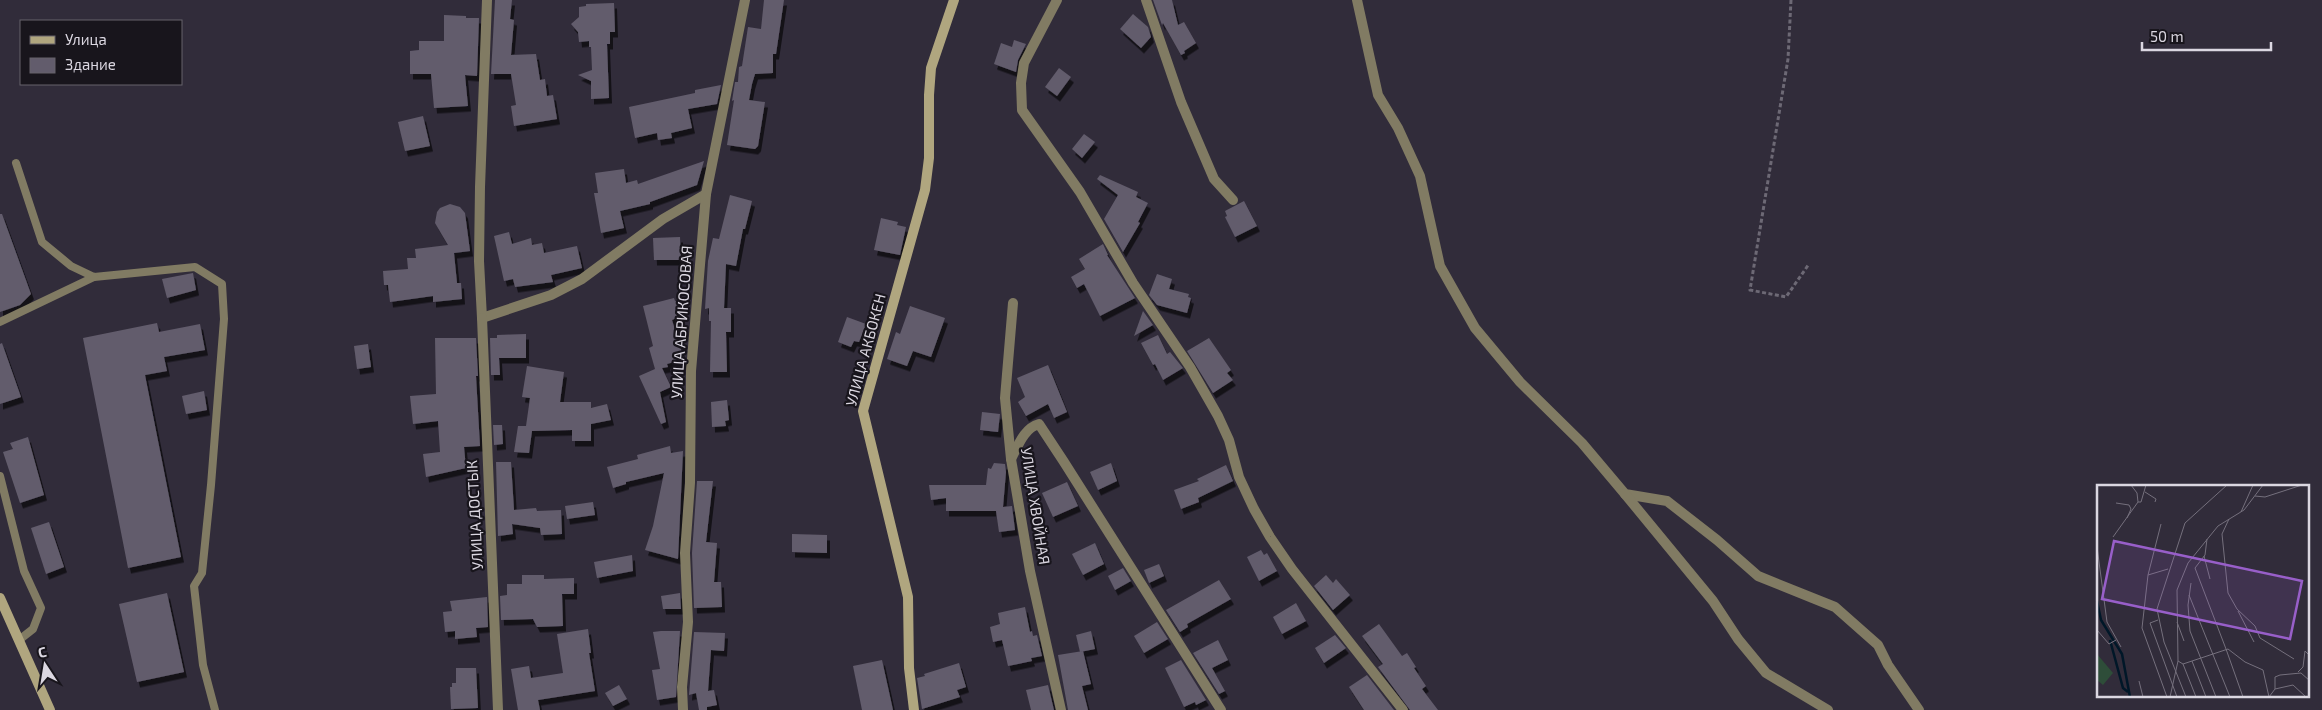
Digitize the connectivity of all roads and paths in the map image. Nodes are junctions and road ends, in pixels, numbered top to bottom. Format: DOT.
graph roads {
  1 [pos="487,0"];
  2 [pos="745,0"];
  3 [pos="954,0"];
  4 [pos="1057,0"];
  5 [pos="1146,0"];
  6 [pos="1357,0"];
  7 [pos="1791,0"];
  8 [pos="16,163"];
  9 [pos="706,194"];
  10 [pos="1233,200"];
  11 [pos="1809,264"];
  12 [pos="94,277"];
  13 [pos="1012,304"];
  14 [pos="482,318"];
  15 [pos="0,322"];
  16 [pos="1011,459"];
  17 [pos="0,476"];
  18 [pos="1626,494"];
  19 [pos="0,598"];
  20 [pos="19,640"];
  21 [pos="50,710"];
  22 [pos="216,710"];
  23 [pos="498,710"];
  24 [pos="683,710"];
  25 [pos="914,710"];
  26 [pos="1061,710"];
  27 [pos="1221,710"];
  28 [pos="1403,710"];
  29 [pos="1828,710"];
  30 [pos="1919,710"];
  1 -- 14 [label="street, УЛИЦА ДОСТЫК"];
  2 -- 9 [label="street, УЛИЦА АБРИКОСОВАЯ"];
  3 -- 25 [label="street, УЛИЦА АКБОКЕН"];
  4 -- 28 [label="street"];
  5 -- 10 [label="street"];
  6 -- 18 [label="street"];
  7 -- 11 [label="path"];
  8 -- 12 [label="lane"];
  9 -- 14 [label="street"];
  9 -- 24 [label="street, УЛИЦА АБРИКОСОВАЯ"];
  12 -- 15 [label="lane"];
  12 -- 22 [label="lane"];
  13 -- 16 [label="street, УЛИЦА ХВОЙНАЯ"];
  14 -- 23 [label="street, УЛИЦА ДОСТЫК"];
  16 -- 26 [label="street, УЛИЦА ХВОЙНАЯ"];
  16 -- 27 [label="street"];
  17 -- 20 [label="lane"];
  18 -- 29 [label="street"];
  18 -- 30 [label="street"];
  19 -- 20 [label="street"];
  20 -- 21 [label="street"];
}
